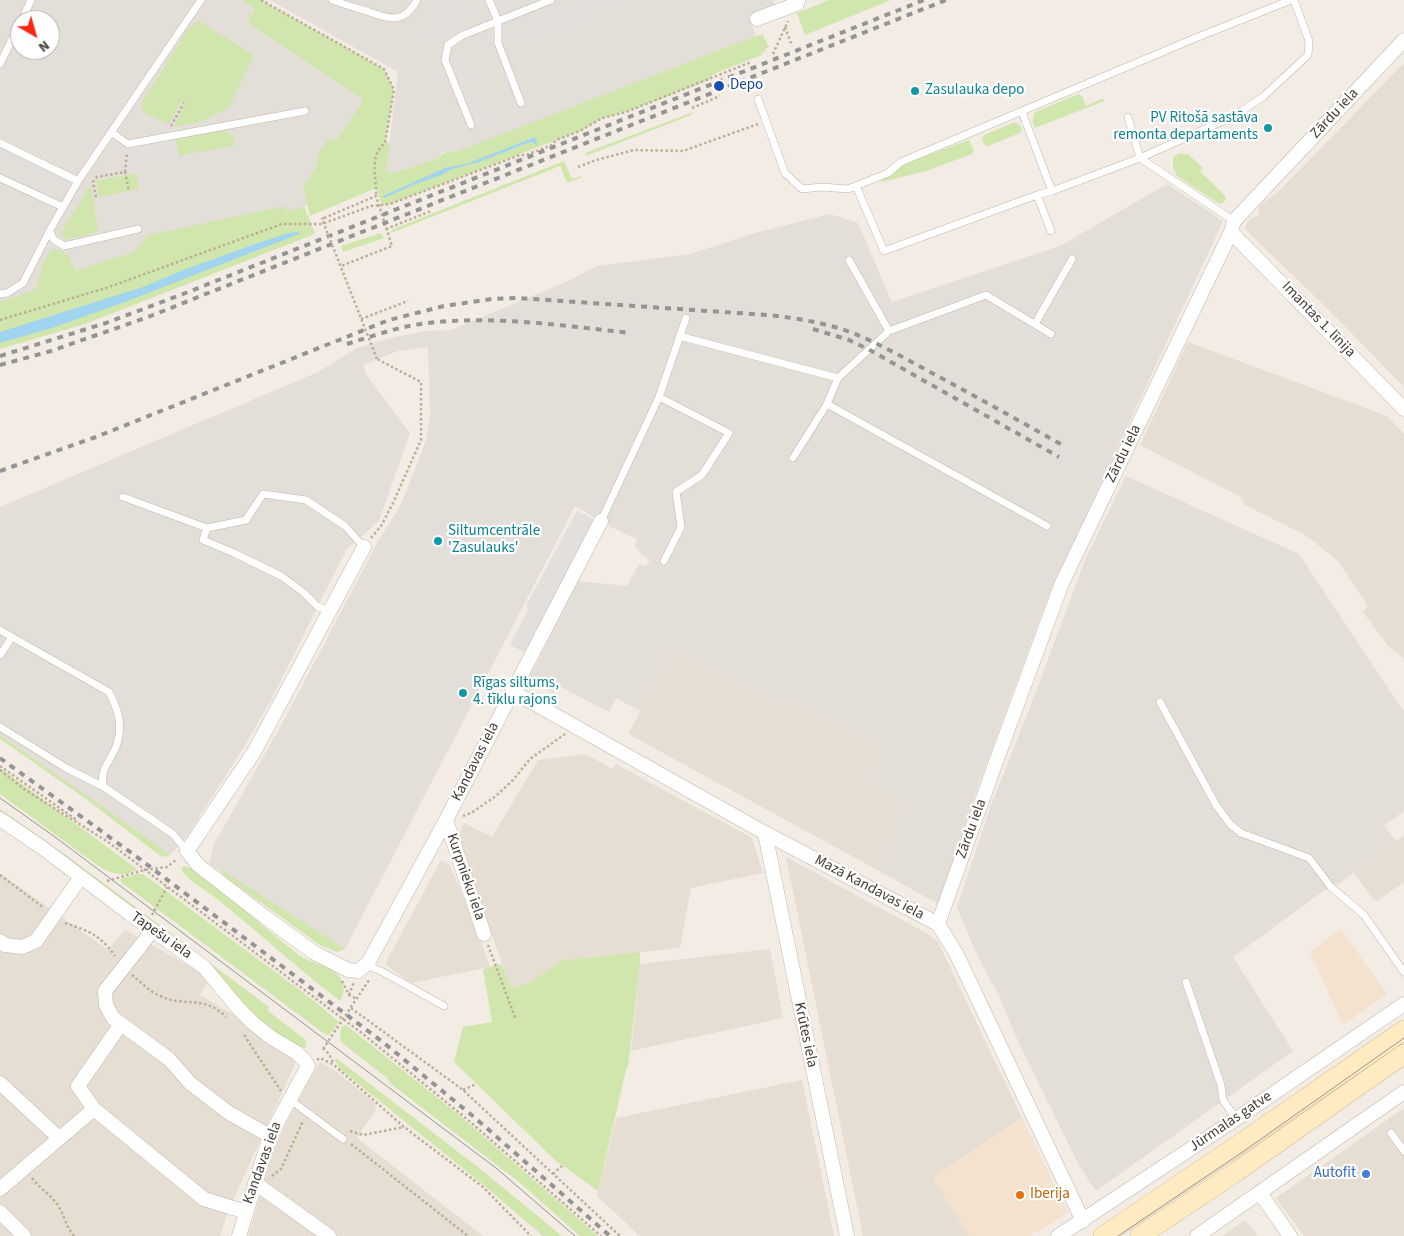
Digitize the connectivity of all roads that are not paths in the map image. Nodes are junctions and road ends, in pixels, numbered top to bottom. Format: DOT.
graph roads {
  1 [pos="201,0"];
  2 [pos="332,0"];
  3 [pos="417,0"];
  4 [pos="489,0"];
  5 [pos="551,0"];
  6 [pos="798,0"];
  7 [pos="1292,0"];
  8 [pos="757,19"];
  9 [pos="498,20"];
  10 [pos="1404,40"];
  11 [pos="10,44"];
  12 [pos="0,64"];
  13 [pos="758,99"];
  14 [pos="522,103"];
  15 [pos="305,111"];
  16 [pos="1022,112"];
  17 [pos="1128,117"];
  18 [pos="471,126"];
  19 [pos="111,132"];
  20 [pos="0,143"];
  21 [pos="1140,158"];
  22 [pos="0,178"];
  23 [pos="78,181"];
  24 [pos="856,186"];
  25 [pos="1052,191"];
  26 [pos="1037,195"];
  27 [pos="63,207"];
  28 [pos="1232,226"];
  29 [pos="138,229"];
  30 [pos="50,230"];
  31 [pos="1050,231"];
  32 [pos="1072,259"];
  33 [pos="849,260"];
  34 [pos="0,294"];
  35 [pos="686,318"];
  36 [pos="1035,324"];
  37 [pos="889,331"];
  38 [pos="1051,334"];
  39 [pos="680,336"];
  40 [pos="838,378"];
  41 [pos="659,397"];
  42 [pos="827,404"];
  43 [pos="1404,409"];
  44 [pos="792,458"];
  45 [pos="123,497"];
  46 [pos="601,521"];
  47 [pos="1048,526"];
  48 [pos="207,528"];
  49 [pos="364,547"];
  50 [pos="664,560"];
  51 [pos="329,612"];
  52 [pos="0,630"];
  53 [pos="12,637"];
  54 [pos="0,655"];
  55 [pos="512,691"];
  56 [pos="1160,702"];
  57 [pos="0,727"];
  58 [pos="104,787"];
  59 [pos="0,819"];
  60 [pos="452,819"];
  61 [pos="765,833"];
  62 [pos="187,851"];
  63 [pos="81,877"];
  64 [pos="938,924"];
  65 [pos="150,928"];
  66 [pos="484,934"];
  67 [pos="0,941"];
  68 [pos="366,970"];
  69 [pos="1404,972"];
  70 [pos="1186,982"];
  71 [pos="1404,1004"];
  72 [pos="444,1006"];
  73 [pos="121,1024"];
  74 [pos="1404,1030"];
  75 [pos="1404,1054"];
  76 [pos="308,1066"];
  77 [pos="0,1083"];
  78 [pos="1404,1092"];
  79 [pos="286,1096"];
  80 [pos="94,1109"];
  81 [pos="1236,1119"];
  82 [pos="1391,1133"];
  83 [pos="270,1136"];
  84 [pos="59,1138"];
  85 [pos="343,1139"];
  86 [pos="1404,1151"];
  87 [pos="255,1184"];
  88 [pos="0,1189"];
  89 [pos="1260,1193"];
  90 [pos="0,1212"];
  91 [pos="246,1212"];
  92 [pos="1083,1220"];
  93 [pos="24,1236"];
  94 [pos="239,1236"];
  95 [pos="329,1236"];
  96 [pos="847,1236"];
  97 [pos="1058,1236"];
  98 [pos="1103,1236"];
  99 [pos="1140,1236"];
  100 [pos="1197,1236"];
  101 [pos="1290,1236"];
  1 -- 19 [label="lane"];
  2 -- 3 [label="lane"];
  4 -- 9 [label="lane"];
  5 -- 9 [label="lane"];
  6 -- 8 [label="street"];
  7 -- 16 [label="lane"];
  7 -- 21 [label="lane"];
  9 -- 14 [label="lane"];
  9 -- 18 [label="lane"];
  10 -- 28 [label="street, Zārdu iela"];
  11 -- 12 [label="lane"];
  13 -- 24 [label="lane"];
  15 -- 19 [label="lane"];
  16 -- 24 [label="lane"];
  16 -- 25 [label="lane"];
  17 -- 21 [label="lane"];
  19 -- 23 [label="lane"];
  20 -- 23 [label="lane"];
  21 -- 25 [label="lane"];
  21 -- 28 [label="lane"];
  22 -- 27 [label="lane"];
  23 -- 27 [label="lane"];
  24 -- 26 [label="lane"];
  25 -- 26 [label="lane"];
  26 -- 31 [label="lane"];
  27 -- 30 [label="lane"];
  28 -- 43 [label="street, Imantas 1. līnija"];
  28 -- 64 [label="street, Zārdu iela"];
  29 -- 30 [label="lane"];
  30 -- 34 [label="lane"];
  32 -- 36 [label="lane"];
  33 -- 37 [label="lane"];
  35 -- 39 [label="lane"];
  36 -- 37 [label="lane"];
  36 -- 38 [label="lane"];
  37 -- 40 [label="lane"];
  39 -- 40 [label="lane"];
  39 -- 41 [label="lane"];
  40 -- 42 [label="lane"];
  41 -- 46 [label="lane"];
  41 -- 50 [label="lane"];
  42 -- 44 [label="lane"];
  42 -- 47 [label="lane"];
  45 -- 48 [label="lane"];
  46 -- 55 [label="street, Kandavas iela"];
  48 -- 49 [label="lane"];
  48 -- 51 [label="lane"];
  49 -- 51 [label="street"];
  51 -- 62 [label="street"];
  52 -- 53 [label="lane"];
  53 -- 54 [label="lane"];
  53 -- 58 [label="lane"];
  55 -- 60 [label="street, Kandavas iela"];
  55 -- 61 [label="street, Mazā Kandavas iela"];
  56 -- 69 [label="lane"];
  57 -- 58 [label="lane"];
  58 -- 62 [label="lane"];
  59 -- 63 [label="street, Tapešu iela"];
  60 -- 66 [label="street, Kurpnieku iela"];
  60 -- 68 [label="street, Kandavas iela"];
  61 -- 64 [label="street, Mazā Kandavas iela"];
  61 -- 96 [label="street, Krūtes iela"];
  62 -- 68 [label="street"];
  63 -- 65 [label="street, Tapešu iela"];
  63 -- 67 [label="street"];
  64 -- 92 [label="street, Mazā Kandavas iela"];
  65 -- 73 [label="street"];
  65 -- 76 [label="street, Tapešu iela"];
  68 -- 72 [label="lane"];
  70 -- 81 [label="lane"];
  71 -- 81 [label="street, Jūrmalas gatve"];
  73 -- 80 [label="street"];
  73 -- 83 [label="street"];
  74 -- 98 [label="main road, Jūrmalas gatve"];
  75 -- 99 [label="main road"];
  76 -- 79 [label="street, Kandavas iela"];
  77 -- 84 [label="street"];
  78 -- 89 [label="street"];
  79 -- 83 [label="street, Kandavas iela"];
  79 -- 85 [label="lane"];
  80 -- 84 [label="street"];
  80 -- 91 [label="street"];
  81 -- 92 [label="street, Jūrmalas gatve"];
  82 -- 86 [label="lane"];
  83 -- 87 [label="street, Kandavas iela"];
  84 -- 88 [label="street"];
  87 -- 91 [label="street, Kandavas iela"];
  87 -- 95 [label="street"];
  89 -- 100 [label="street"];
  89 -- 101 [label="street"];
  90 -- 93 [label="street"];
  91 -- 94 [label="street, Kandavas iela"];
  92 -- 97 [label="street, Jūrmalas gatve"];
}
